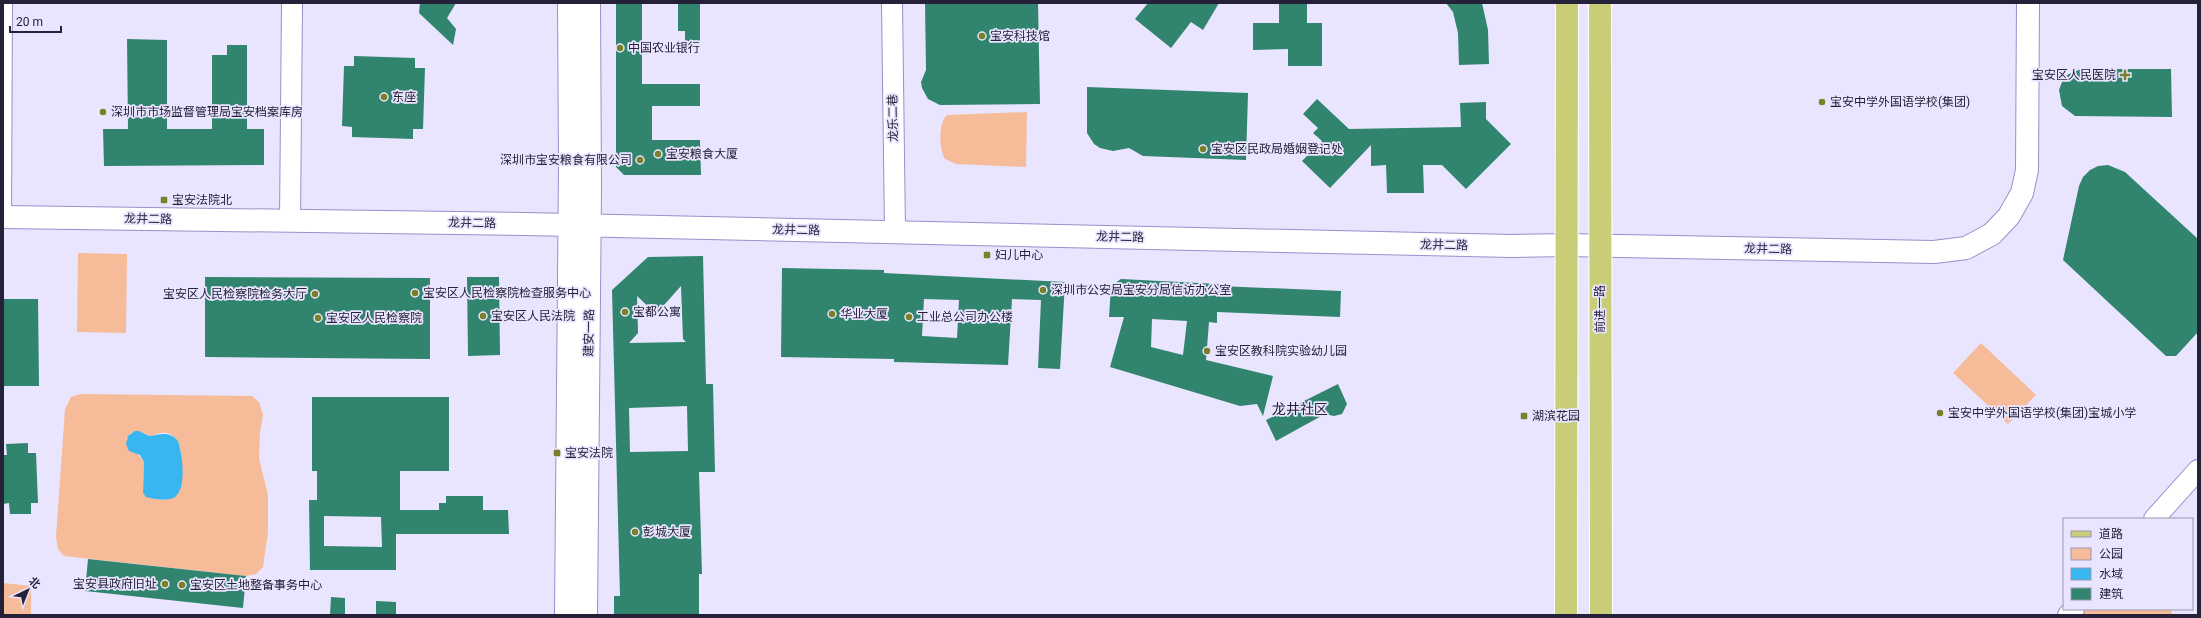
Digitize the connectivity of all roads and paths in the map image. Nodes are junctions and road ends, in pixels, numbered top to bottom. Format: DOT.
graph roads {
  1 [pos="7,3"];
  2 [pos="292,3"];
  3 [pos="570,3"];
  4 [pos="589,3"];
  5 [pos="892,3"];
  6 [pos="1567,3"];
  7 [pos="1600,3"];
  8 [pos="2028,3"];
  9 [pos="5,217"];
  10 [pos="290,220"];
  11 [pos="580,225"];
  12 [pos="895,232"];
  13 [pos="1566,245"];
  14 [pos="1600,246"];
  15 [pos="2198,470"];
  16 [pos="2155,518"];
  17 [pos="566,615"];
  18 [pos="586,615"];
  19 [pos="1566,615"];
  20 [pos="1601,615"];
  1 -- 9 [label="lane"];
  2 -- 10 [label="street"];
  3 -- 11 [label="street, 建安一路"];
  4 -- 11 [label="street, 建安一路"];
  5 -- 12 [label="street, 龙乐二巷"];
  6 -- 13 [label="main road"];
  7 -- 14 [label="main road, 前进一路"];
  8 -- 14 [label="street, 龙井二路"];
  9 -- 10 [label="street, 龙井二路"];
  10 -- 11 [label="street, 龙井二路"];
  11 -- 12 [label="street, 龙井二路"];
  11 -- 17 [label="street, 建安一路"];
  11 -- 18 [label="street, 建安一路"];
  12 -- 13 [label="street, 龙井二路"];
  13 -- 14 [label="street, 龙井二路"];
  13 -- 19 [label="main road"];
  14 -- 20 [label="main road, 前进一路"];
  15 -- 16 [label="street"];
}
